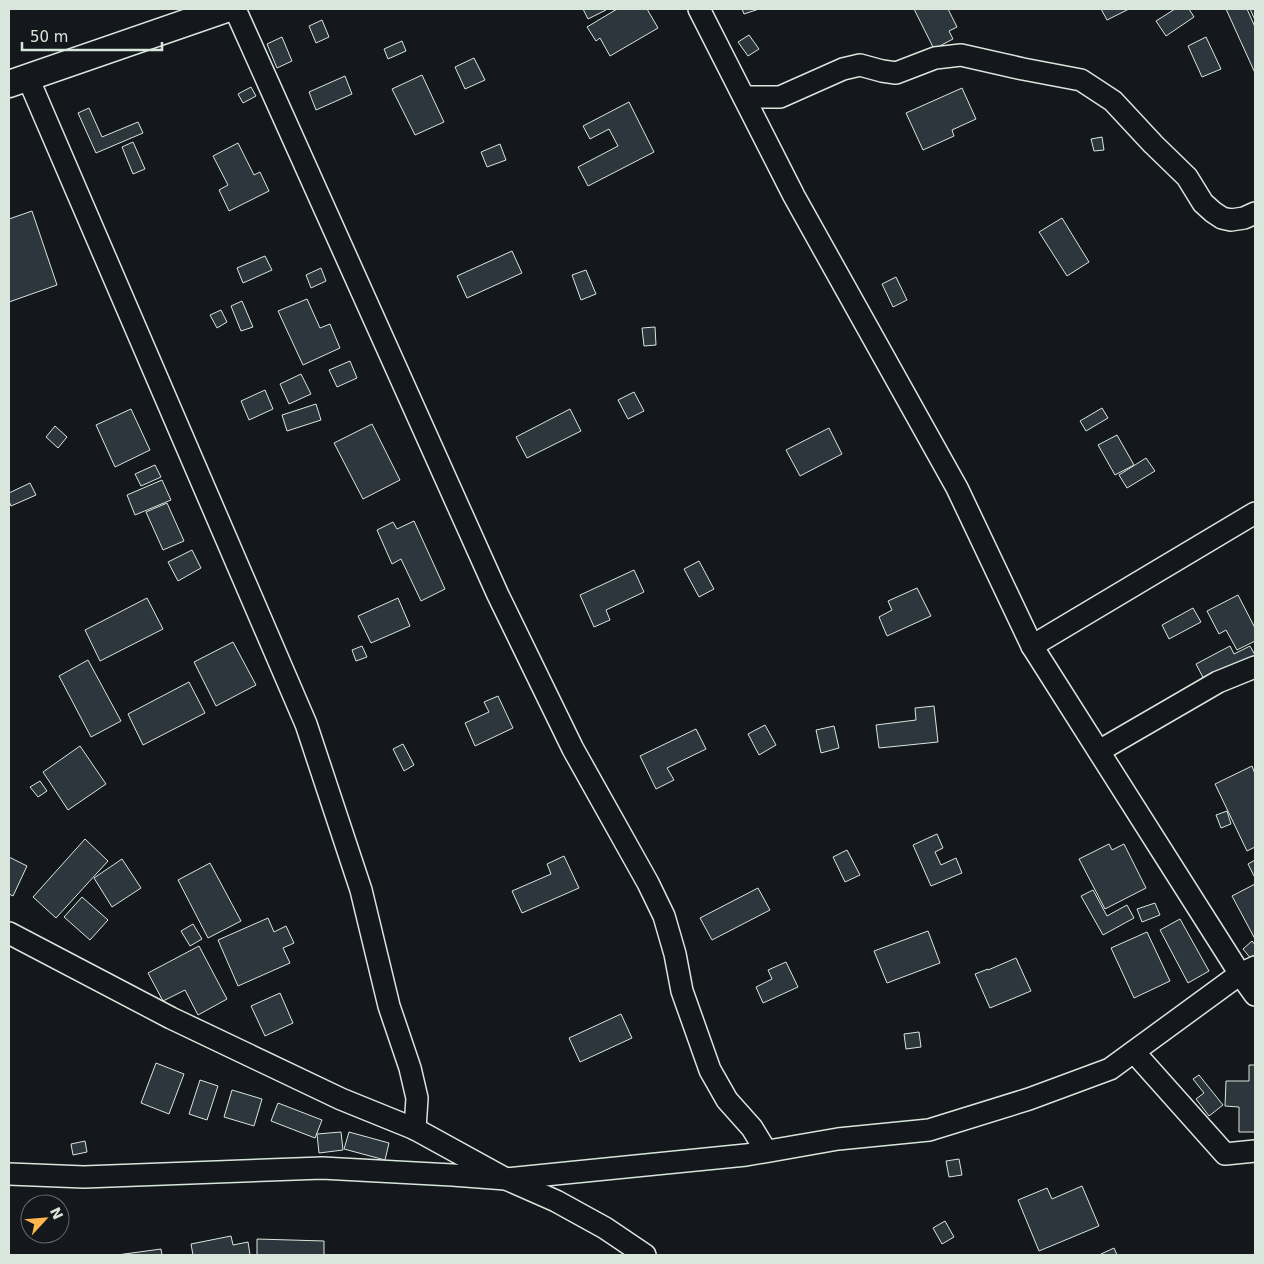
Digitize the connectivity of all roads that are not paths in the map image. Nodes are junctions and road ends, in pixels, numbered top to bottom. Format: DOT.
graph roads {
  1 [pos="226,9"];
  2 [pos="235,9"];
  3 [pos="699,9"];
  4 [pos="18,81"];
  5 [pos="744,97"];
  6 [pos="1255,213"];
  7 [pos="1255,513"];
  8 [pos="1032,646"];
  9 [pos="1255,667"];
  10 [pos="1098,751"];
  11 [pos="9,934"];
  12 [pos="1248,971"];
  13 [pos="1255,995"];
  14 [pos="1134,1052"];
  15 [pos="415,1129"];
  16 [pos="766,1151"];
  17 [pos="1255,1151"];
  18 [pos="9,1174"];
  19 [pos="506,1180"];
  20 [pos="645,1255"];
  1 -- 4 [label="main road"];
  2 -- 16 [label="street"];
  3 -- 5 [label="street"];
  4 -- 15 [label="street"];
  5 -- 6 [label="street"];
  5 -- 8 [label="street"];
  7 -- 8 [label="street"];
  8 -- 10 [label="street"];
  9 -- 10 [label="street"];
  10 -- 12 [label="street"];
  11 -- 15 [label="street"];
  12 -- 13 [label="street"];
  12 -- 14 [label="street"];
  14 -- 16 [label="street"];
  14 -- 17 [label="street"];
  15 -- 19 [label="street"];
  16 -- 19 [label="street"];
  18 -- 19 [label="street"];
  19 -- 20 [label="street"];
}
